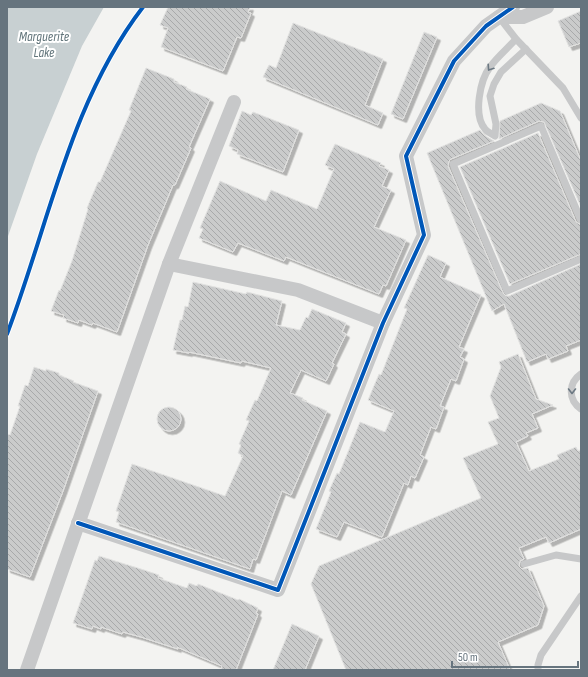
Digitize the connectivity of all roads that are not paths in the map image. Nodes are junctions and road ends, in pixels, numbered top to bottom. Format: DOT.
graph roads {
  1 [pos="514,7"];
  2 [pos="547,7"];
  3 [pos="499,17"];
  4 [pos="516,39"];
  5 [pos="526,49"];
  6 [pos="234,102"];
  7 [pos="581,118"];
  8 [pos="495,136"];
  9 [pos="499,144"];
  10 [pos="581,220"];
  11 [pos="581,259"];
  12 [pos="169,264"];
  13 [pos="383,323"];
  14 [pos="581,374"];
  15 [pos="581,409"];
  16 [pos="78,523"];
  17 [pos="581,559"];
  18 [pos="524,564"];
  19 [pos="581,596"];
  20 [pos="27,670"];
  21 [pos="538,670"];
  1 -- 3 [label="street"];
  2 -- 3 [label="street"];
  3 -- 4 [label="lane"];
  3 -- 13 [label="street"];
  4 -- 5 [label="lane"];
  4 -- 8 [label="lane, one-way"];
  5 -- 7 [label="lane"];
  5 -- 8 [label="lane"];
  6 -- 12 [label="street"];
  8 -- 9 [label="lane"];
  9 -- 10 [label="lane"];
  9 -- 11 [label="lane"];
  12 -- 13 [label="street"];
  12 -- 16 [label="street"];
  13 -- 16 [label="street"];
  14 -- 15 [label="lane, one-way"];
  16 -- 20 [label="street"];
  17 -- 18 [label="lane"];
  19 -- 21 [label="lane"];
}
